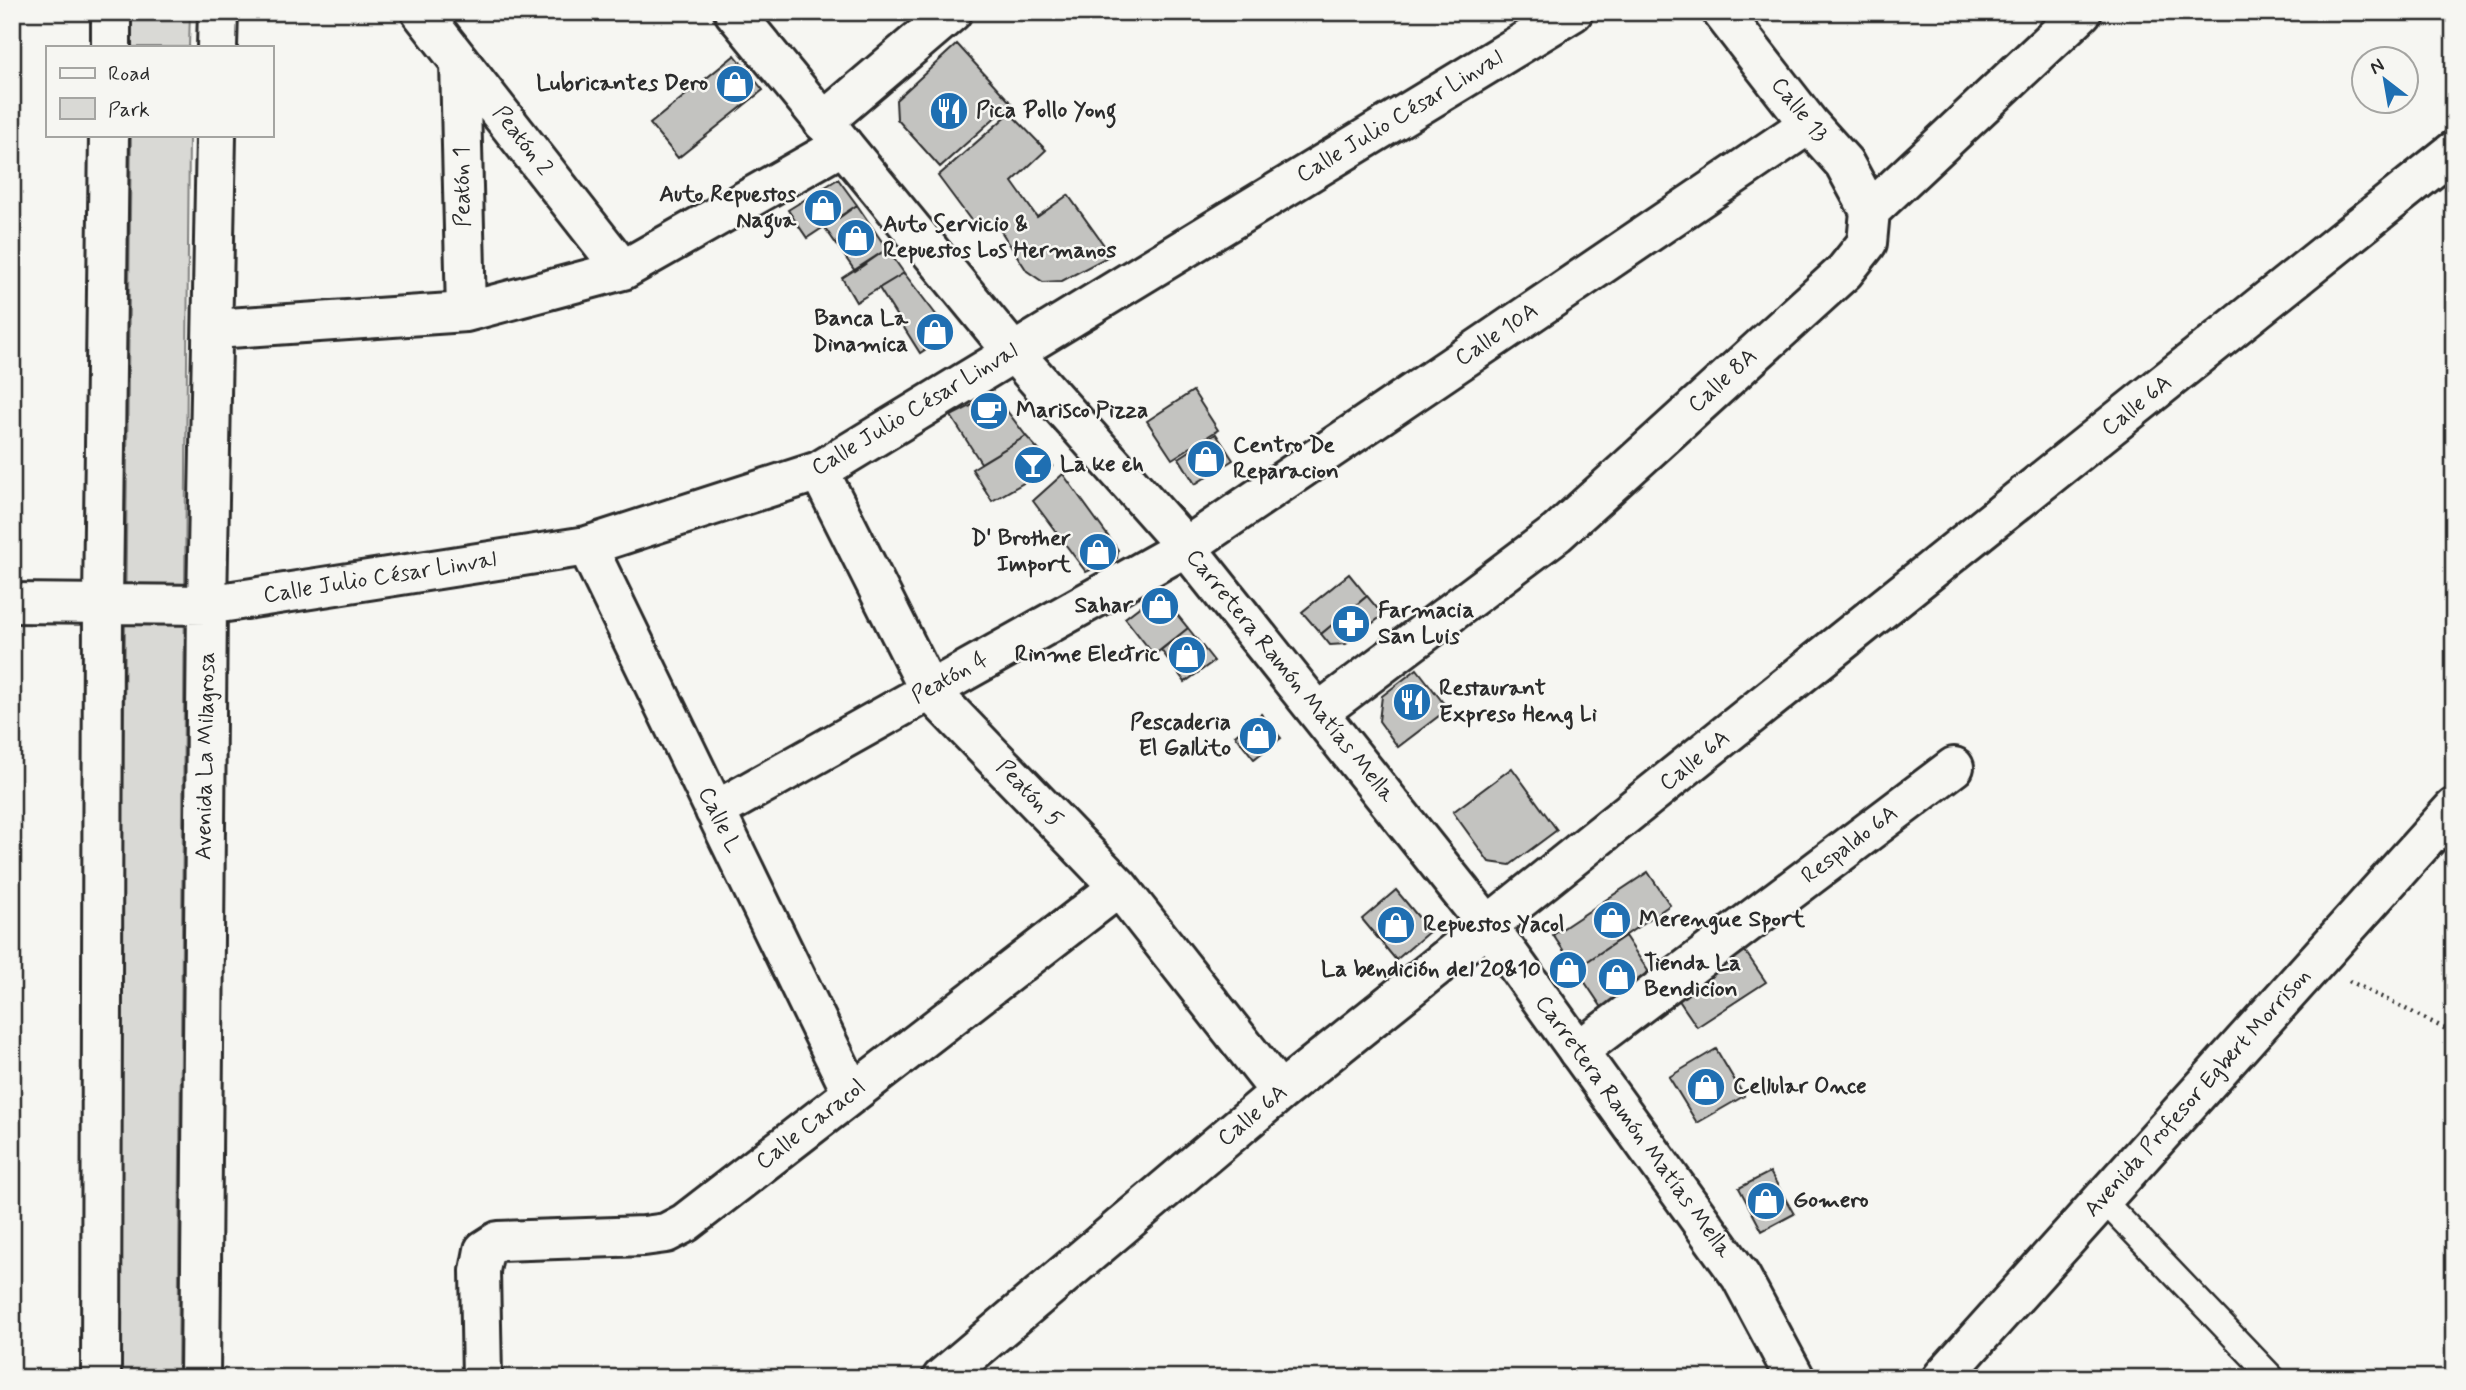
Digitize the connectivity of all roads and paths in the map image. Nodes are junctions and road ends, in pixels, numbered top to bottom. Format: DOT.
graph roads {
  1 [pos="111,12"];
  2 [pos="218,12"];
  3 [pos="421,12"];
  4 [pos="734,12"];
  5 [pos="952,12"];
  6 [pos="1573,12"];
  7 [pos="1723,12"];
  8 [pos="2082,12"];
  9 [pos="111,46"];
  10 [pos="217,46"];
  11 [pos="460,62"];
  12 [pos="1809,124"];
  13 [pos="833,134"];
  14 [pos="109,136"];
  15 [pos="216,136"];
  16 [pos="2454,151"];
  17 [pos="1870,211"];
  18 [pos="623,270"];
  19 [pos="466,312"];
  20 [pos="214,329"];
  21 [pos="1013,352"];
  22 [pos="818,471"];
  23 [pos="587,546"];
  24 [pos="1186,547"];
  25 [pos="103,602"];
  26 [pos="12,603"];
  27 [pos="208,605"];
  28 [pos="929,690"];
  29 [pos="1319,712"];
  30 [pos="1954,767"];
  31 [pos="2454,808"];
  32 [pos="715,811"];
  33 [pos="1119,887"];
  34 [pos="1489,927"];
  35 [pos="2313,964"];
  36 [pos="2454,1033"];
  37 [pos="1578,1051"];
  38 [pos="852,1093"];
  39 [pos="1280,1093"];
  40 [pos="2102,1199"];
  41 [pos="101,1378"];
  42 [pos="200,1378"];
  43 [pos="482,1378"];
  44 [pos="942,1378"];
  45 [pos="1796,1378"];
  46 [pos="1942,1378"];
  47 [pos="2273,1378"];
  1 -- 9 [label="street"];
  2 -- 10 [label="street"];
  3 -- 11 [label="street, Peatón 2"];
  4 -- 13 [label="street, Carretera Ramón Matías Mella"];
  5 -- 13 [label="street"];
  6 -- 21 [label="street, Calle Julio César Linval"];
  7 -- 12 [label="street, Calle 13"];
  8 -- 17 [label="street"];
  11 -- 18 [label="street, Peatón 2"];
  11 -- 19 [label="street, Peatón 1"];
  12 -- 17 [label="street, Calle 13"];
  12 -- 24 [label="street, Calle 10A"];
  13 -- 18 [label="street"];
  13 -- 21 [label="street, Carretera Ramón Matías Mella"];
  14 -- 25 [label="street"];
  15 -- 20 [label="street, Avenida La Milagrosa"];
  16 -- 34 [label="street, Calle 6A"];
  17 -- 29 [label="street, Calle 8A"];
  18 -- 19 [label="street"];
  19 -- 20 [label="street"];
  20 -- 27 [label="street, Avenida La Milagrosa"];
  21 -- 22 [label="street, Calle Julio César Linval"];
  21 -- 24 [label="street, Carretera Ramón Matías Mella"];
  22 -- 23 [label="street, Calle Julio César Linval"];
  22 -- 28 [label="street, Peatón 5"];
  23 -- 27 [label="street, Calle Julio César Linval"];
  23 -- 32 [label="street, Calle L"];
  24 -- 28 [label="street, Peatón 4"];
  24 -- 29 [label="street, Carretera Ramón Matías Mella"];
  25 -- 26 [label="street, Calle Julio César Linval"];
  25 -- 27 [label="street, Calle Julio César Linval"];
  25 -- 41 [label="street"];
  27 -- 42 [label="street, Avenida La Milagrosa"];
  28 -- 32 [label="street, Peatón 4"];
  28 -- 33 [label="street, Peatón 5"];
  29 -- 34 [label="street, Carretera Ramón Matías Mella"];
  30 -- 37 [label="street, Respaldo 6A"];
  31 -- 35 [label="street, Avenida Profesor Egbert Morrison"];
  32 -- 38 [label="street, Calle L"];
  33 -- 38 [label="street, Calle Caracol"];
  33 -- 39 [label="street, Peatón 5"];
  34 -- 37 [label="street, Carretera Ramón Matías Mella"];
  34 -- 39 [label="street, Calle 6A"];
  35 -- 36 [label="path"];
  35 -- 40 [label="street, Avenida Profesor Egbert Morrison"];
  37 -- 45 [label="street, Carretera Ramón Matías Mella"];
  38 -- 43 [label="street, Calle Caracol"];
  39 -- 44 [label="street, Calle 6A"];
  40 -- 46 [label="street, Avenida Profesor Egbert Morrison"];
  40 -- 47 [label="lane"];
}
